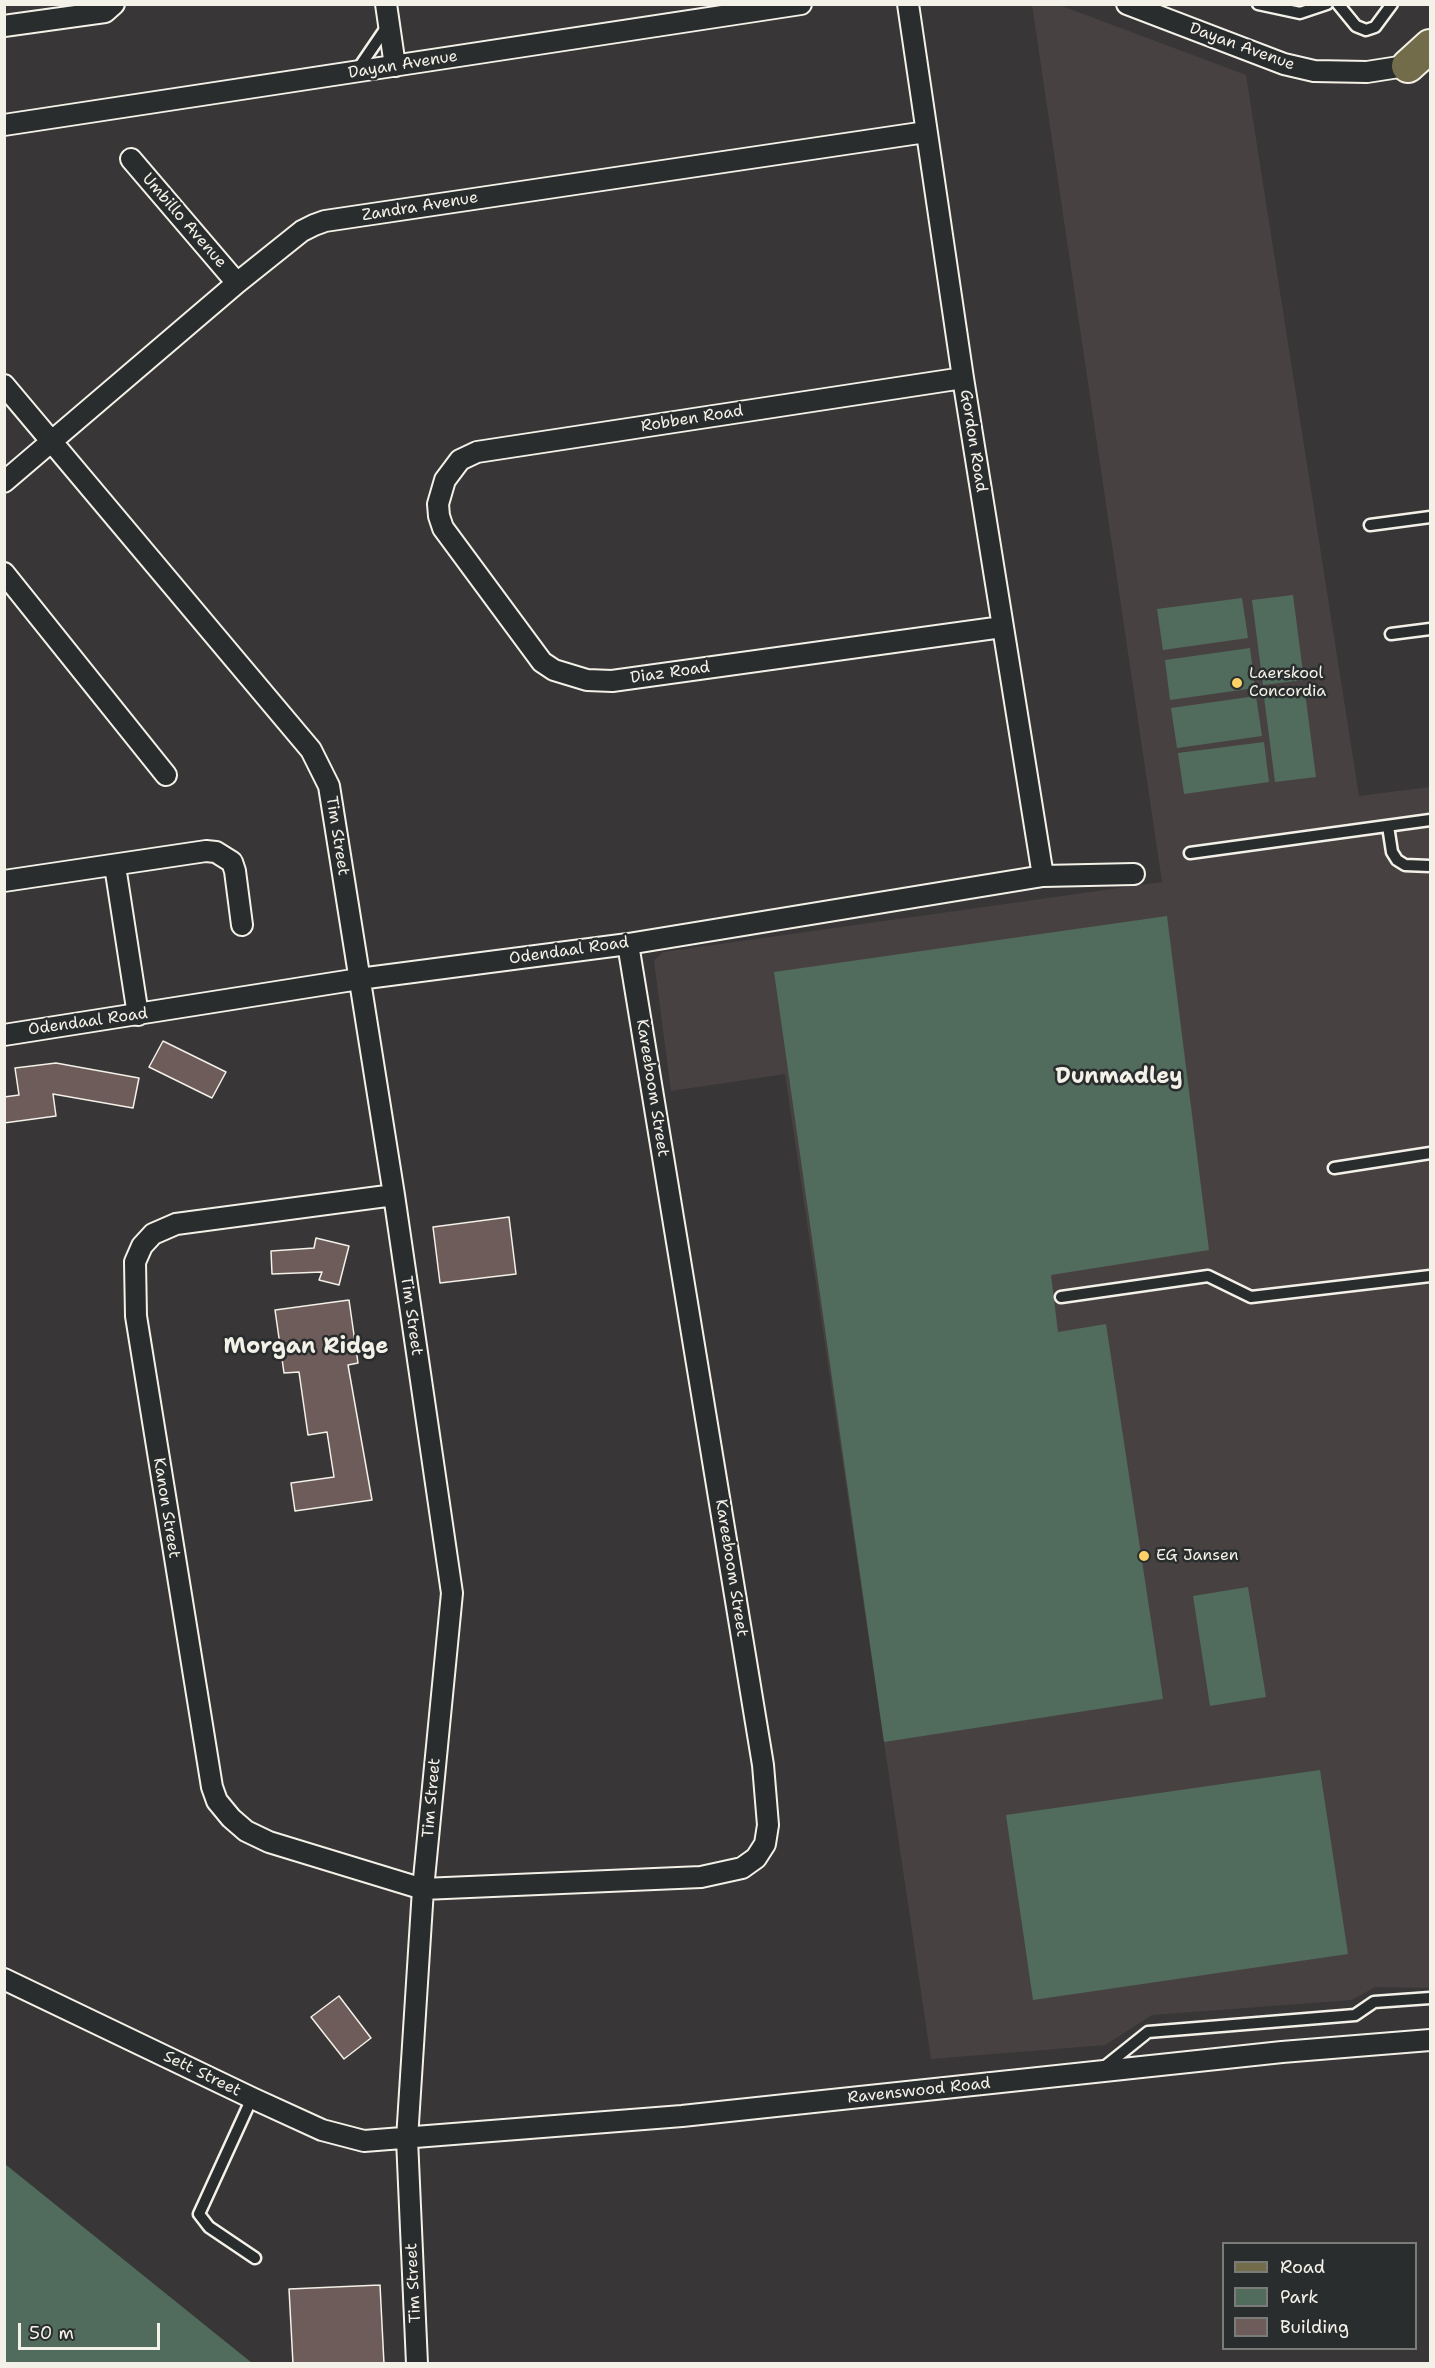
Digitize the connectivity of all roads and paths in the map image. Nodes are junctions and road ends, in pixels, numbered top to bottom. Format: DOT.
graph roads {
  1 [pos="114,4"];
  2 [pos="386,4"];
  3 [pos="801,4"];
  4 [pos="908,4"];
  5 [pos="1258,4"];
  6 [pos="1327,4"];
  7 [pos="1338,4"];
  8 [pos="1392,4"];
  9 [pos="1141,7"];
  10 [pos="389,24"];
  11 [pos="4,26"];
  12 [pos="1423,58"];
  13 [pos="394,66"];
  14 [pos="356,72"];
  15 [pos="4,125"];
  16 [pos="926,132"];
  17 [pos="131,159"];
  18 [pos="237,283"];
  19 [pos="963,378"];
  20 [pos="4,386"];
  21 [pos="51,444"];
  22 [pos="4,482"];
  23 [pos="440,492"];
  24 [pos="1431,517"];
  25 [pos="1370,525"];
  26 [pos="4,573"];
  27 [pos="1002,627"];
  28 [pos="1431,629"];
  29 [pos="1391,634"];
  30 [pos="166,775"];
  31 [pos="1431,820"];
  32 [pos="1388,826"];
  33 [pos="1190,853"];
  34 [pos="115,866"];
  35 [pos="1431,866"];
  36 [pos="1134,874"];
  37 [pos="1043,876"];
  38 [pos="4,881"];
  39 [pos="242,925"];
  40 [pos="628,944"];
  41 [pos="359,979"];
  42 [pos="138,1016"];
  43 [pos="4,1035"];
  44 [pos="1431,1153"];
  45 [pos="1334,1168"];
  46 [pos="394,1195"];
  47 [pos="1431,1276"];
  48 [pos="1061,1297"];
  49 [pos="423,1889"];
  50 [pos="4,1979"];
  51 [pos="1431,1998"];
  52 [pos="1431,2040"];
  53 [pos="1098,2072"];
  54 [pos="252,2098"];
  55 [pos="407,2139"];
  56 [pos="255,2258"];
  57 [pos="417,2364"];
  1 -- 11 [label="street"];
  2 -- 10 [label="street"];
  3 -- 13 [label="street, Dayan Avenue"];
  4 -- 16 [label="street, Gordon Road"];
  5 -- 6 [label="lane"];
  7 -- 8 [label="lane"];
  9 -- 12 [label="street, Dayan Avenue"];
  10 -- 13 [label="street"];
  10 -- 14 [label="lane"];
  13 -- 14 [label="street, Dayan Avenue"];
  14 -- 15 [label="street, Dayan Avenue"];
  16 -- 18 [label="street, Zandra Avenue"];
  16 -- 19 [label="street, Gordon Road"];
  17 -- 18 [label="street, Umbillo Avenue"];
  18 -- 21 [label="street, Zandra Avenue"];
  19 -- 23 [label="street, Robben Road"];
  19 -- 27 [label="street, Gordon Road"];
  20 -- 21 [label="street, Tim Street"];
  21 -- 22 [label="street, Zandra Avenue"];
  21 -- 41 [label="street, Tim Street"];
  23 -- 27 [label="street, Diaz Road"];
  24 -- 25 [label="lane"];
  26 -- 30 [label="street"];
  27 -- 37 [label="street, Gordon Road"];
  28 -- 29 [label="lane"];
  31 -- 32 [label="lane"];
  32 -- 33 [label="lane"];
  32 -- 35 [label="lane"];
  34 -- 38 [label="street"];
  34 -- 39 [label="street"];
  34 -- 42 [label="street"];
  36 -- 37 [label="street, Odendaal Road"];
  37 -- 40 [label="street, Odendaal Road"];
  40 -- 41 [label="street, Odendaal Road"];
  40 -- 49 [label="street, Kareeboom Street"];
  41 -- 42 [label="street, Odendaal Road"];
  41 -- 46 [label="street, Tim Street"];
  42 -- 43 [label="street, Odendaal Road"];
  44 -- 45 [label="lane"];
  46 -- 49 [label="street, Tim Street"];
  46 -- 49 [label="street, Kanon Street"];
  47 -- 48 [label="lane"];
  49 -- 55 [label="street, Tim Street"];
  50 -- 54 [label="street, Sett Street"];
  51 -- 53 [label="lane"];
  52 -- 53 [label="street, Ravenswood Road"];
  53 -- 55 [label="street, Ravenswood Road"];
  54 -- 55 [label="street, Sett Street"];
  54 -- 56 [label="lane"];
  55 -- 57 [label="street, Tim Street"];
}
